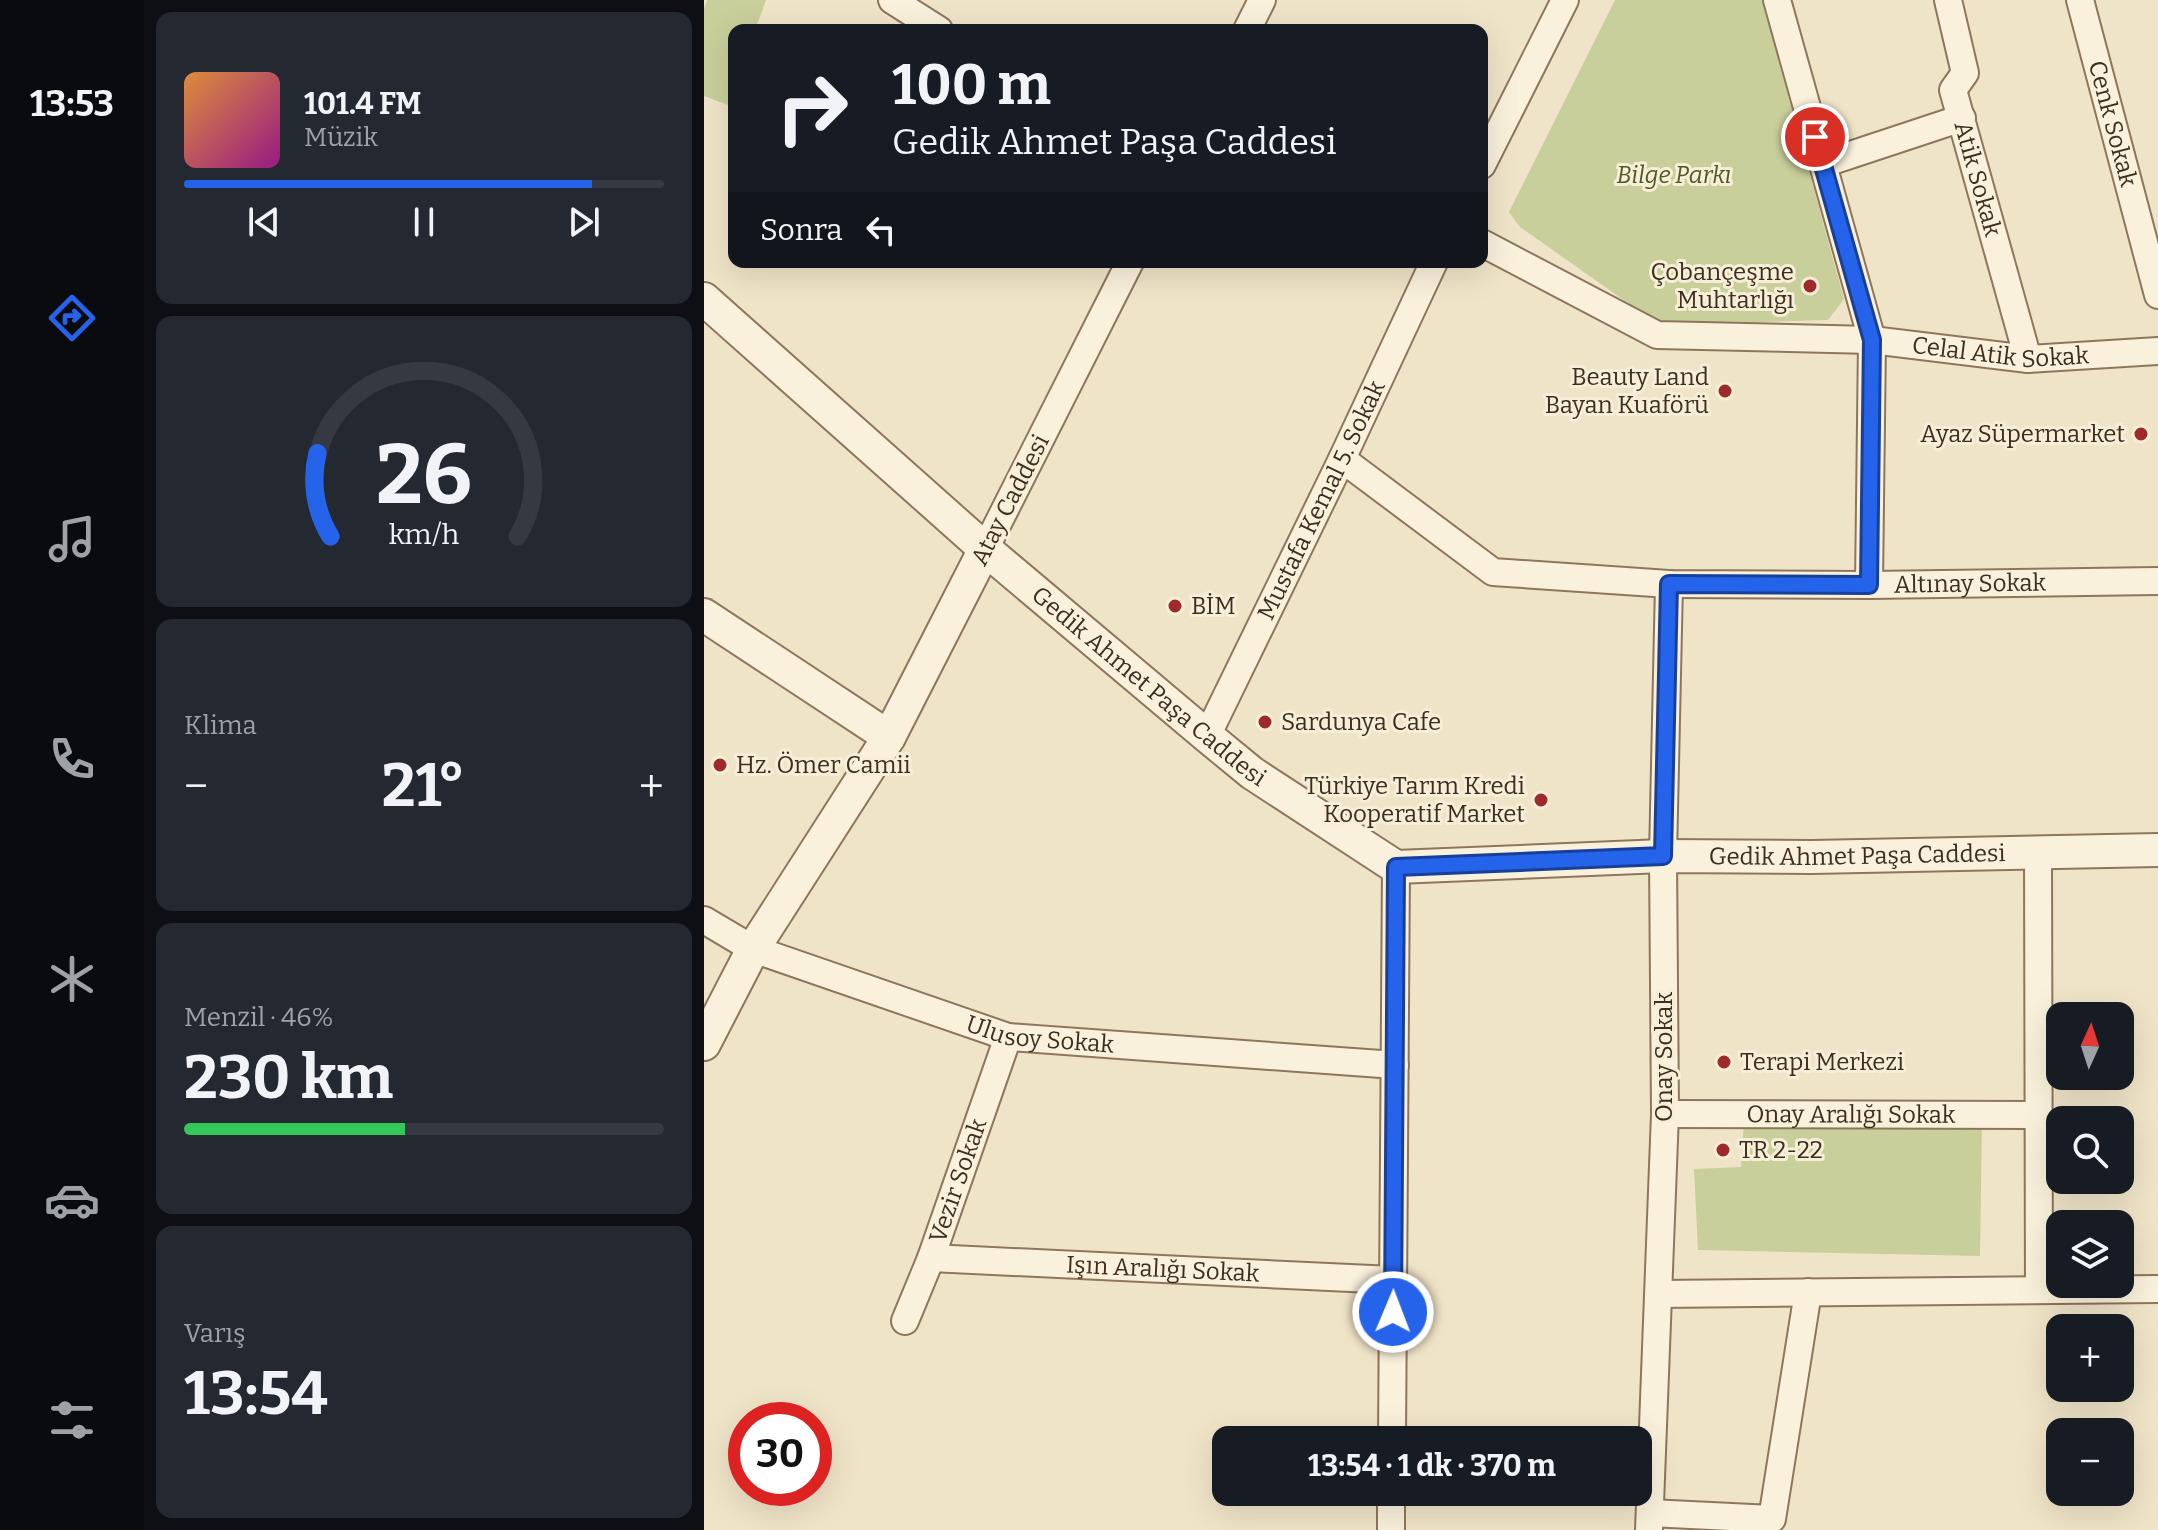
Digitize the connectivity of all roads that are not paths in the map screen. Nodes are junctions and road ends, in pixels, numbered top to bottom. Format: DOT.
graph roads {
  1 [pos="892,0"];
  2 [pos="1262,0"];
  3 [pos="1565,0"];
  4 [pos="1777,0"];
  5 [pos="1948,0"];
  6 [pos="2080,0"];
  7 [pos="930,24"];
  8 [pos="1250,24"];
  9 [pos="1962,118"];
  10 [pos="1488,153"];
  11 [pos="1823,164"];
  12 [pos="1488,246"];
  13 [pos="1127,268"];
  14 [pos="1431,268"];
  15 [pos="2158,295"];
  16 [pos="704,299"];
  17 [pos="1872,340"];
  18 [pos="2158,351"];
  19 [pos="2028,359"];
  20 [pos="1342,459"];
  21 [pos="985,549"];
  22 [pos="2158,581"];
  23 [pos="1669,584"];
  24 [pos="1869,585"];
  25 [pos="704,615"];
  26 [pos="1207,736"];
  27 [pos="889,737"];
  28 [pos="2158,850"];
  29 [pos="2038,852"];
  30 [pos="1663,856"];
  31 [pos="1396,867"];
  32 [pos="704,920"];
  33 [pos="753,949"];
  34 [pos="1008,1037"];
  35 [pos="704,1044"];
  36 [pos="1395,1065"];
  37 [pos="1665,1114"];
  38 [pos="2038,1115"];
  39 [pos="931,1258"];
  40 [pos="1393,1280"];
  41 [pos="2158,1289"];
  42 [pos="2039,1290"];
  43 [pos="1808,1292"];
  44 [pos="1659,1294"];
  45 [pos="905,1321"];
  46 [pos="1392,1426"];
  47 [pos="1391,1506"];
  48 [pos="1649,1522"];
  49 [pos="1391,1530"];
  1 -- 7 [label="street"];
  2 -- 8 [label="street"];
  3 -- 10 [label="street"];
  4 -- 11 [label="street"];
  5 -- 9 [label="street, Atik Sokak"];
  6 -- 15 [label="street, Cenk Sokak"];
  9 -- 11 [label="street"];
  9 -- 19 [label="street, Atik Sokak"];
  11 -- 17 [label="street"];
  12 -- 17 [label="street, Celal Atik Sokak"];
  13 -- 21 [label="street, Atay Caddesi"];
  14 -- 20 [label="street, Mustafa Kemal 5. Sokak"];
  16 -- 21 [label="street, Gedik Ahmet Paşa Caddesi"];
  17 -- 19 [label="street, Celal Atik Sokak"];
  17 -- 24 [label="street"];
  18 -- 19 [label="street, Celal Atik Sokak"];
  20 -- 23 [label="street, Altınay Sokak"];
  20 -- 26 [label="street, Mustafa Kemal 5. Sokak"];
  21 -- 26 [label="street, Gedik Ahmet Paşa Caddesi"];
  21 -- 27 [label="street, Atay Caddesi"];
  22 -- 24 [label="street, Altınay Sokak"];
  23 -- 24 [label="street, Altınay Sokak"];
  23 -- 30 [label="street, Onay Sokak"];
  25 -- 27 [label="street"];
  26 -- 31 [label="street, Gedik Ahmet Paşa Caddesi"];
  27 -- 33 [label="street, Atay Caddesi"];
  28 -- 29 [label="street, Gedik Ahmet Paşa Caddesi"];
  29 -- 30 [label="street, Gedik Ahmet Paşa Caddesi"];
  29 -- 38 [label="street"];
  30 -- 31 [label="street, Gedik Ahmet Paşa Caddesi"];
  30 -- 37 [label="street, Onay Sokak"];
  31 -- 36 [label="street"];
  32 -- 33 [label="street, Ulusoy Sokak"];
  33 -- 34 [label="street, Ulusoy Sokak"];
  33 -- 35 [label="street, Atay Caddesi"];
  34 -- 36 [label="street, Ulusoy Sokak"];
  34 -- 39 [label="street, Vezir Sokak"];
  36 -- 40 [label="street"];
  37 -- 38 [label="street, Onay Aralığı Sokak"];
  37 -- 44 [label="street, Onay Sokak"];
  38 -- 42 [label="street"];
  39 -- 40 [label="street, Işın Aralığı Sokak"];
  39 -- 45 [label="street, Vezir Sokak"];
  40 -- 46 [label="street"];
  41 -- 42 [label="street"];
  42 -- 43 [label="street"];
  43 -- 44 [label="street"];
  43 -- 48 [label="street"];
  44 -- 48 [label="street, Onay Sokak"];
  47 -- 49 [label="street"];
}
